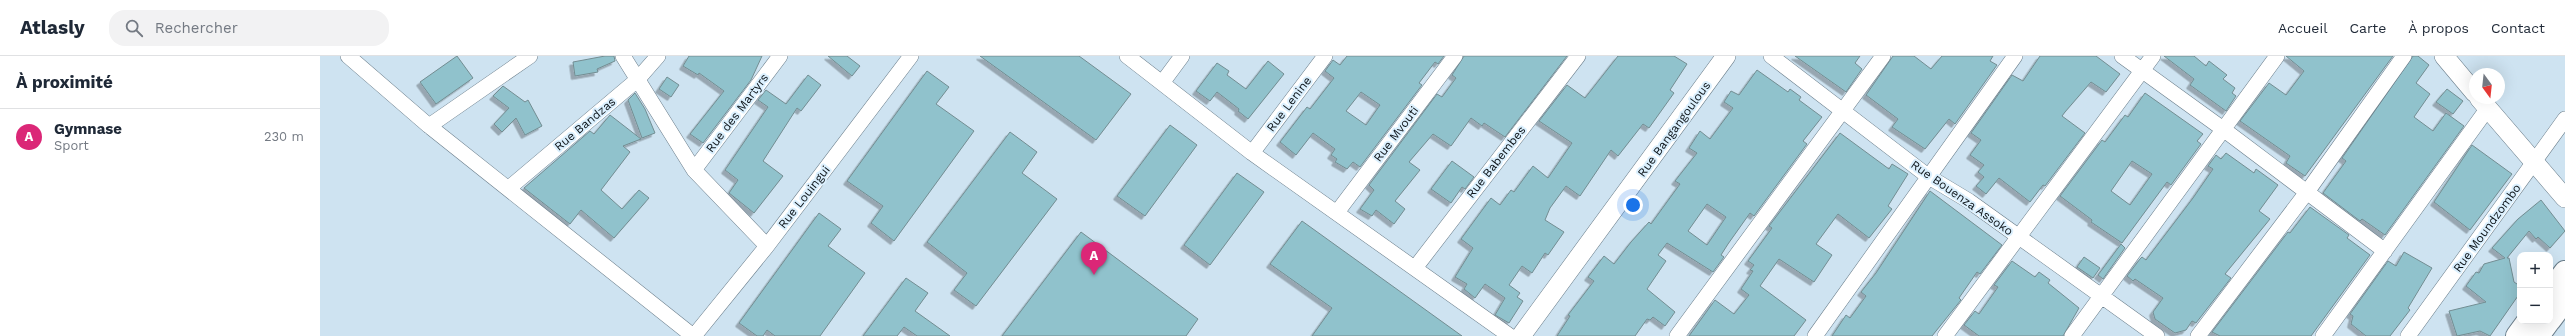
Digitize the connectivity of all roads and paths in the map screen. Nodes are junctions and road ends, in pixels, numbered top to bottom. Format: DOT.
graph roads {
  1 [pos="348,56"];
  2 [pos="530,56"];
  3 [pos="623,56"];
  4 [pos="658,56"];
  5 [pos="780,56"];
  6 [pos="911,56"];
  7 [pos="1127,56"];
  8 [pos="1182,56"];
  9 [pos="1325,56"];
  10 [pos="1455,56"];
  11 [pos="1578,56"];
  12 [pos="1726,56"];
  13 [pos="1771,56"];
  14 [pos="1883,56"];
  15 [pos="2015,56"];
  16 [pos="2122,56"];
  17 [pos="2153,56"];
  18 [pos="2277,56"];
  19 [pos="2404,56"];
  20 [pos="2444,56"];
  21 [pos="2143,69"];
  22 [pos="636,80"];
  23 [pos="1162,83"];
  24 [pos="2469,86"];
  25 [pos="2483,104"];
  26 [pos="2485,104"];
  27 [pos="1842,112"];
  28 [pos="2565,119"];
  29 [pos="429,126"];
  30 [pos="2223,129"];
  31 [pos="1252,153"];
  32 [pos="2534,162"];
  33 [pos="694,170"];
  34 [pos="1929,177"];
  35 [pos="509,188"];
  36 [pos="2307,192"];
  37 [pos="2565,198"];
  38 [pos="1338,211"];
  39 [pos="2019,238"];
  40 [pos="767,246"];
  41 [pos="2385,251"];
  42 [pos="1415,268"];
  43 [pos="2565,272"];
  44 [pos="2553,288"];
  45 [pos="2100,297"];
  46 [pos="2565,300"];
  47 [pos="2553,316"];
  48 [pos="2526,324"];
  49 [pos="2547,324"];
  50 [pos="694,336"];
  51 [pos="1510,336"];
  52 [pos="1521,336"];
  53 [pos="1677,336"];
  54 [pos="1815,336"];
  55 [pos="1945,336"];
  56 [pos="2072,336"];
  57 [pos="2157,336"];
  58 [pos="2198,336"];
  59 [pos="2323,336"];
  60 [pos="2408,336"];
  61 [pos="2517,336"];
  62 [pos="2538,336"];
  1 -- 29 [label="street"];
  2 -- 29 [label="street"];
  3 -- 22 [label="street"];
  4 -- 22 [label="street, Rue Bandzas"];
  5 -- 33 [label="street, Rue des Martyrs"];
  6 -- 40 [label="street, Rue Louingui"];
  7 -- 23 [label="street"];
  8 -- 23 [label="street"];
  9 -- 31 [label="street, Rue Lenine"];
  10 -- 38 [label="street, Rue Mvouti"];
  11 -- 42 [label="street, Rue Babembes"];
  12 -- 52 [label="street, Rue Bangangoulous"];
  13 -- 27 [label="street, Rue Bouenza Assoko"];
  14 -- 27 [label="street"];
  15 -- 34 [label="street"];
  16 -- 21 [label="street"];
  17 -- 21 [label="street"];
  18 -- 30 [label="street"];
  19 -- 36 [label="street"];
  20 -- 24 [label="street"];
  21 -- 30 [label="street"];
  21 -- 39 [label="street"];
  22 -- 33 [label="street"];
  22 -- 35 [label="street, Rue Bandzas"];
  23 -- 31 [label="street"];
  25 -- 41 [label="street"];
  26 -- 32 [label="street"];
  27 -- 34 [label="street, Rue Bouenza Assoko"];
  27 -- 53 [label="street"];
  28 -- 32 [label="street, Rue Moundzombo"];
  29 -- 35 [label="street"];
  30 -- 36 [label="street"];
  30 -- 45 [label="street"];
  31 -- 38 [label="street"];
  32 -- 37 [label="street"];
  32 -- 60 [label="street, Rue Moundzombo"];
  33 -- 40 [label="street"];
  34 -- 39 [label="street, Rue Bouenza Assoko"];
  34 -- 54 [label="street"];
  35 -- 50 [label="street"];
  36 -- 41 [label="street"];
  36 -- 58 [label="street"];
  38 -- 42 [label="street"];
  39 -- 45 [label="street, Rue Bouenza Assoko"];
  39 -- 55 [label="street"];
  40 -- 50 [label="street, Rue Louingui"];
  41 -- 59 [label="street"];
  42 -- 51 [label="street"];
  43 -- 44 [label="main road"];
  45 -- 56 [label="street"];
  45 -- 57 [label="street, Rue Bouenza Assoko"];
  46 -- 47 [label="main road"];
  48 -- 61 [label="main road"];
  49 -- 62 [label="main road"];
}
